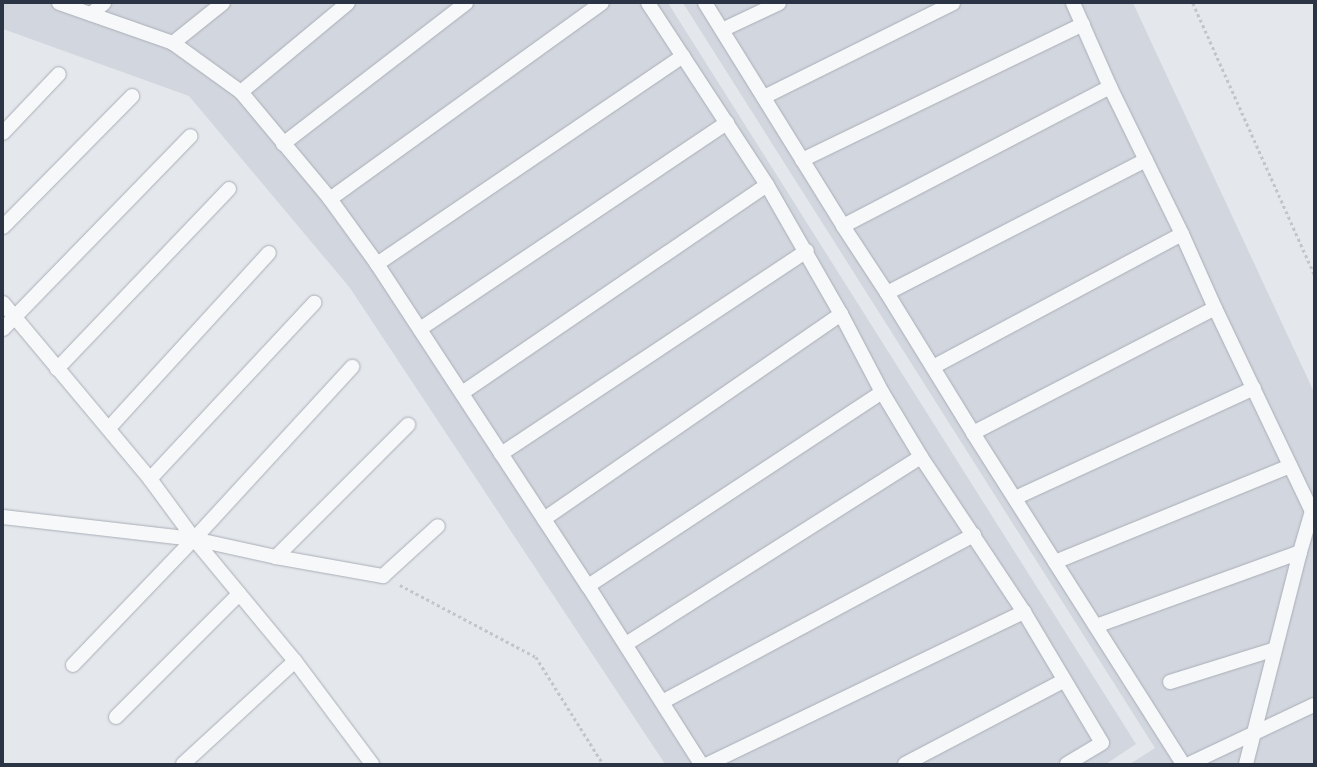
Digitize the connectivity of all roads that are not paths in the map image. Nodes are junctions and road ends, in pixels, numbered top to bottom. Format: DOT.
graph roads {
  1 [pos="59,3"];
  2 [pos="104,3"];
  3 [pos="223,3"];
  4 [pos="348,3"];
  5 [pos="466,3"];
  6 [pos="602,3"];
  7 [pos="648,3"];
  8 [pos="705,3"];
  9 [pos="779,3"];
  10 [pos="953,3"];
  11 [pos="1073,3"];
  12 [pos="91,14"];
  13 [pos="1083,24"];
  14 [pos="722,30"];
  15 [pos="173,43"];
  16 [pos="683,56"];
  17 [pos="59,74"];
  18 [pos="1110,87"];
  19 [pos="241,92"];
  20 [pos="132,96"];
  21 [pos="764,97"];
  22 [pos="727,123"];
  23 [pos="3,133"];
  24 [pos="191,136"];
  25 [pos="283,144"];
  26 [pos="802,160"];
  27 [pos="1146,160"];
  28 [pos="768,185"];
  29 [pos="228,189"];
  30 [pos="330,199"];
  31 [pos="843,226"];
  32 [pos="3,227"];
  33 [pos="1182,234"];
  34 [pos="807,252"];
  35 [pos="269,253"];
  36 [pos="377,264"];
  37 [pos="887,292"];
  38 [pos="3,302"];
  39 [pos="314,303"];
  40 [pos="1215,308"];
  41 [pos="841,314"];
  42 [pos="16,317"];
  43 [pos="3,329"];
  44 [pos="420,329"];
  45 [pos="352,367"];
  46 [pos="933,367"];
  47 [pos="57,369"];
  48 [pos="1254,388"];
  49 [pos="882,392"];
  50 [pos="462,393"];
  51 [pos="408,425"];
  52 [pos="109,428"];
  53 [pos="973,433"];
  54 [pos="501,454"];
  55 [pos="920,457"];
  56 [pos="1290,466"];
  57 [pos="150,478"];
  58 [pos="1015,498"];
  59 [pos="1313,514"];
  60 [pos="3,517"];
  61 [pos="544,520"];
  62 [pos="438,526"];
  63 [pos="974,535"];
  64 [pos="194,539"];
  65 [pos="1300,552"];
  66 [pos="276,557"];
  67 [pos="1055,562"];
  68 [pos="588,586"];
  69 [pos="239,594"];
  70 [pos="1024,612"];
  71 [pos="1096,626"];
  72 [pos="626,644"];
  73 [pos="1275,649"];
  74 [pos="295,661"];
  75 [pos="73,665"];
  76 [pos="1063,681"];
  77 [pos="1170,682"];
  78 [pos="662,702"];
  79 [pos="1314,705"];
  80 [pos="116,717"];
  81 [pos="1255,733"];
  82 [pos="183,764"];
  83 [pos="372,764"];
  84 [pos="701,764"];
  85 [pos="708,764"];
  86 [pos="906,764"];
  87 [pos="1067,764"];
  88 [pos="1182,764"];
  89 [pos="1189,764"];
  90 [pos="1246,764"];
  1 -- 12 [label="lane"];
  2 -- 12 [label="lane"];
  3 -- 15 [label="lane"];
  4 -- 19 [label="lane"];
  5 -- 25 [label="lane"];
  6 -- 30 [label="lane"];
  7 -- 16 [label="lane"];
  8 -- 14 [label="lane"];
  9 -- 14 [label="lane"];
  10 -- 21 [label="lane"];
  11 -- 13 [label="lane"];
  12 -- 15 [label="lane"];
  13 -- 18 [label="lane"];
  13 -- 26 [label="lane"];
  14 -- 21 [label="lane"];
  15 -- 19 [label="lane"];
  16 -- 22 [label="lane"];
  16 -- 36 [label="lane"];
  17 -- 23 [label="lane"];
  18 -- 27 [label="lane"];
  18 -- 31 [label="lane"];
  19 -- 25 [label="lane"];
  20 -- 32 [label="lane"];
  21 -- 26 [label="lane"];
  22 -- 28 [label="lane"];
  22 -- 44 [label="lane"];
  24 -- 42 [label="lane"];
  25 -- 30 [label="lane"];
  26 -- 31 [label="lane"];
  27 -- 33 [label="lane"];
  27 -- 37 [label="lane"];
  28 -- 34 [label="lane"];
  28 -- 50 [label="lane"];
  29 -- 47 [label="lane"];
  30 -- 36 [label="lane"];
  31 -- 37 [label="lane"];
  33 -- 40 [label="lane"];
  33 -- 46 [label="lane"];
  34 -- 41 [label="lane"];
  34 -- 54 [label="lane"];
  35 -- 52 [label="lane"];
  36 -- 44 [label="lane"];
  37 -- 46 [label="lane"];
  38 -- 42 [label="lane"];
  39 -- 57 [label="lane"];
  40 -- 48 [label="lane"];
  40 -- 53 [label="lane"];
  41 -- 49 [label="lane"];
  41 -- 61 [label="lane"];
  42 -- 43 [label="lane"];
  42 -- 47 [label="lane"];
  44 -- 50 [label="lane"];
  45 -- 64 [label="lane"];
  46 -- 53 [label="lane"];
  47 -- 52 [label="lane"];
  48 -- 56 [label="lane"];
  48 -- 58 [label="lane"];
  49 -- 55 [label="lane"];
  49 -- 68 [label="lane"];
  50 -- 54 [label="lane"];
  51 -- 66 [label="lane"];
  52 -- 57 [label="lane"];
  53 -- 58 [label="lane"];
  54 -- 61 [label="lane"];
  55 -- 63 [label="lane"];
  55 -- 72 [label="lane"];
  56 -- 59 [label="lane"];
  56 -- 67 [label="lane"];
  57 -- 64 [label="lane"];
  58 -- 67 [label="lane"];
  59 -- 65 [label="lane"];
  60 -- 64 [label="lane"];
  61 -- 68 [label="lane"];
  62 -- 66 [label="lane"];
  63 -- 70 [label="lane"];
  63 -- 78 [label="lane"];
  64 -- 66 [label="lane"];
  64 -- 69 [label="lane"];
  64 -- 75 [label="lane"];
  65 -- 71 [label="lane"];
  65 -- 73 [label="lane"];
  67 -- 71 [label="lane"];
  68 -- 72 [label="lane"];
  69 -- 74 [label="lane"];
  69 -- 80 [label="lane"];
  70 -- 76 [label="lane"];
  70 -- 85 [label="lane"];
  71 -- 88 [label="lane"];
  72 -- 78 [label="lane"];
  73 -- 77 [label="lane"];
  73 -- 81 [label="lane"];
  74 -- 82 [label="lane"];
  74 -- 83 [label="lane"];
  76 -- 86 [label="lane"];
  76 -- 87 [label="lane"];
  78 -- 84 [label="lane"];
  79 -- 81 [label="lane"];
  81 -- 89 [label="lane"];
  81 -- 90 [label="lane"];
}
